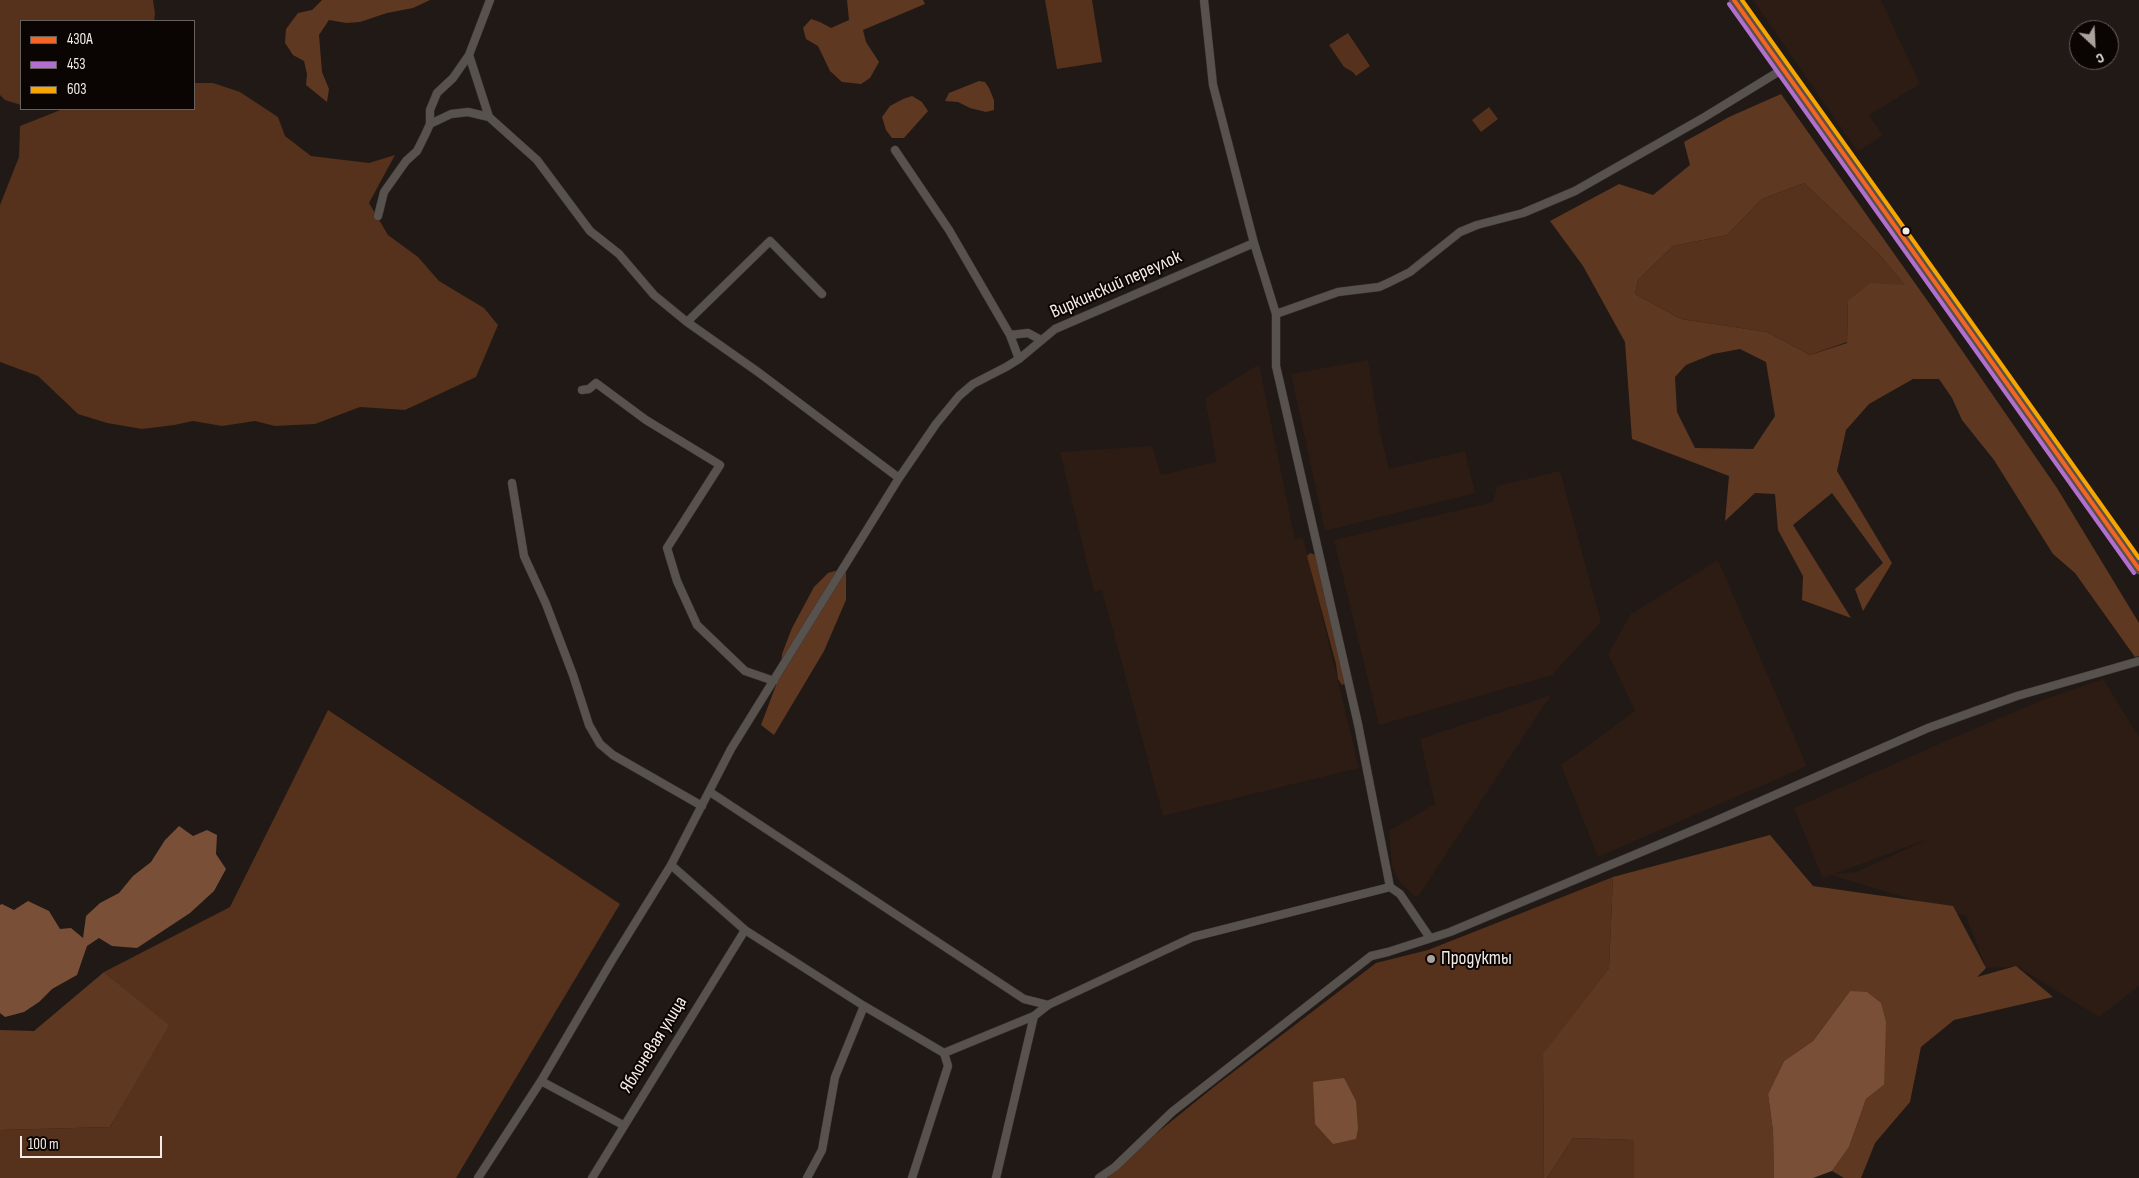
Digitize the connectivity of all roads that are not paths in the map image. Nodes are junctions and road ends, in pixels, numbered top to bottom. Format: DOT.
graph roads {
  1 [pos="490,0"];
  2 [pos="1204,0"];
  3 [pos="1734,0"];
  4 [pos="468,55"];
  5 [pos="1783,68"];
  6 [pos="489,117"];
  7 [pos="430,124"];
  8 [pos="895,150"];
  9 [pos="378,216"];
  10 [pos="1254,243"];
  11 [pos="822,294"];
  12 [pos="1276,314"];
  13 [pos="687,322"];
  14 [pos="1010,335"];
  15 [pos="1040,340"];
  16 [pos="1019,359"];
  17 [pos="582,390"];
  18 [pos="899,478"];
  19 [pos="512,484"];
  20 [pos="2139,569"];
  21 [pos="2139,661"];
  22 [pos="774,681"];
  23 [pos="710,792"];
  24 [pos="702,806"];
  25 [pos="671,865"];
  26 [pos="1390,887"];
  27 [pos="745,930"];
  28 [pos="1430,938"];
  29 [pos="1048,1005"];
  30 [pos="864,1006"];
  31 [pos="1034,1016"];
  32 [pos="944,1053"];
  33 [pos="541,1082"];
  34 [pos="623,1125"];
  35 [pos="478,1178"];
  36 [pos="592,1178"];
  37 [pos="807,1178"];
  38 [pos="912,1178"];
  39 [pos="996,1178"];
  40 [pos="1099,1178"];
  1 -- 4 [label="street"];
  2 -- 10 [label="street"];
  3 -- 5 [label="main road"];
  4 -- 6 [label="street"];
  4 -- 7 [label="street"];
  5 -- 12 [label="street"];
  5 -- 20 [label="main road"];
  6 -- 7 [label="street"];
  6 -- 13 [label="street"];
  7 -- 9 [label="street"];
  8 -- 14 [label="street"];
  10 -- 12 [label="street"];
  10 -- 15 [label="street, Виркинский переулок"];
  11 -- 13 [label="street"];
  12 -- 26 [label="street"];
  13 -- 18 [label="street"];
  14 -- 15 [label="street"];
  14 -- 16 [label="street"];
  15 -- 16 [label="street, Виркинский переулок"];
  16 -- 18 [label="street, Виркинский переулок"];
  17 -- 22 [label="street"];
  18 -- 22 [label="street, Виркинский переулок"];
  19 -- 24 [label="street"];
  21 -- 28 [label="street"];
  22 -- 23 [label="street, Виркинский переулок"];
  23 -- 24 [label="street, Виркинский переулок"];
  23 -- 29 [label="street"];
  24 -- 25 [label="street, Виркинский переулок"];
  25 -- 27 [label="street"];
  25 -- 33 [label="street, Виркинский переулок"];
  26 -- 28 [label="street"];
  26 -- 29 [label="street"];
  27 -- 30 [label="street"];
  27 -- 34 [label="street, Яблоневая улица"];
  28 -- 40 [label="street"];
  29 -- 31 [label="street"];
  30 -- 32 [label="street"];
  30 -- 37 [label="street"];
  31 -- 32 [label="street"];
  31 -- 39 [label="street"];
  32 -- 38 [label="street"];
  33 -- 34 [label="street"];
  33 -- 35 [label="street, Виркинский переулок"];
  34 -- 36 [label="street, Яблоневая улица"];
}
